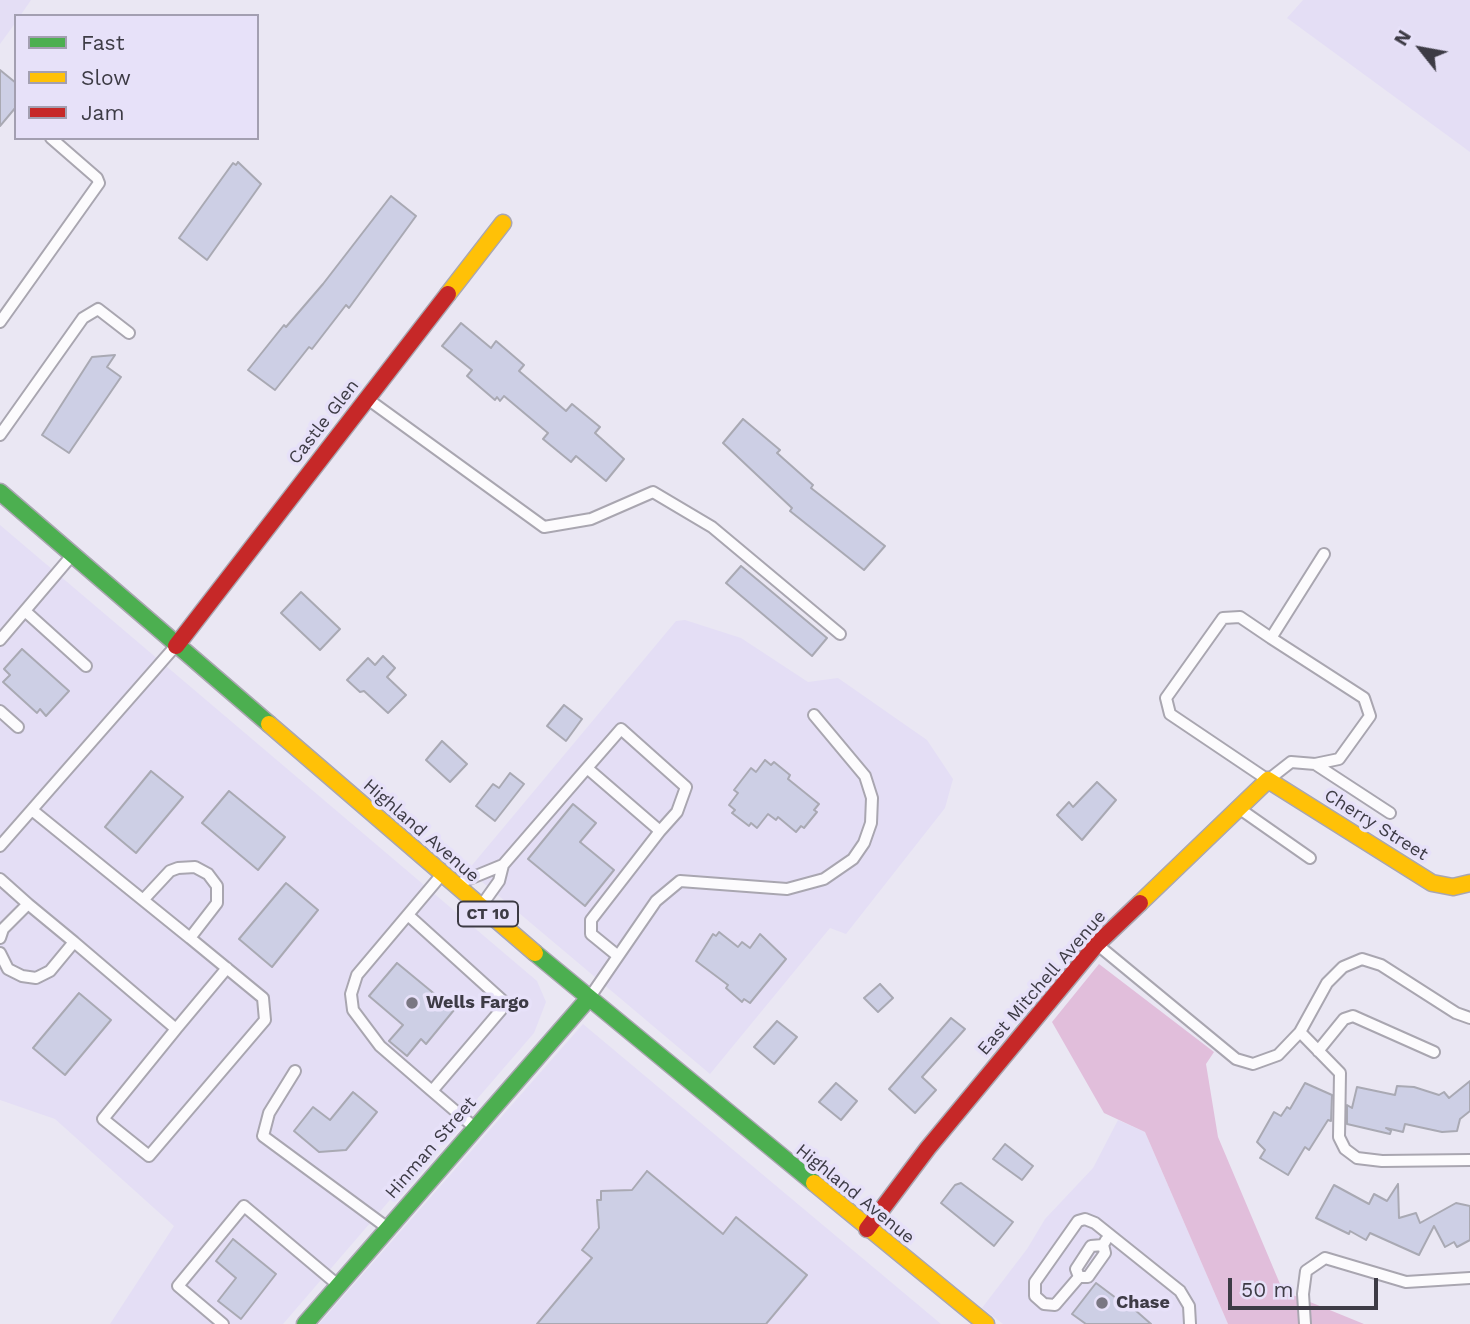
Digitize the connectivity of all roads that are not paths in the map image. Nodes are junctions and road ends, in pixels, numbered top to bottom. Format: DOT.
graph roads {
  1 [pos="53,140"];
  2 [pos="503,223"];
  3 [pos="0,322"];
  4 [pos="129,333"];
  5 [pos="367,398"];
  6 [pos="0,435"];
  7 [pos="0,492"];
  8 [pos="1324,554"];
  9 [pos="72,555"];
  10 [pos="24,611"];
  11 [pos="839,634"];
  12 [pos="1271,638"];
  13 [pos="0,639"];
  14 [pos="176,646"];
  15 [pos="86,666"];
  16 [pos="0,710"];
  17 [pos="814,715"];
  18 [pos="18,727"];
  19 [pos="1315,764"];
  20 [pos="587,768"];
  21 [pos="1268,780"];
  22 [pos="1238,807"];
  23 [pos="32,810"];
  24 [pos="1390,813"];
  25 [pos="660,831"];
  26 [pos="0,846"];
  27 [pos="1310,858"];
  28 [pos="503,865"];
  29 [pos="0,879"];
  30 [pos="448,879"];
  31 [pos="1470,883"];
  32 [pos="143,900"];
  33 [pos="28,904"];
  34 [pos="480,907"];
  35 [pos="408,915"];
  36 [pos="0,938"];
  37 [pos="190,938"];
  38 [pos="74,942"];
  39 [pos="1097,944"];
  40 [pos="0,953"];
  41 [pos="618,956"];
  42 [pos="227,968"];
  43 [pos="588,999"];
  44 [pos="1470,1018"];
  45 [pos="176,1030"];
  46 [pos="1300,1032"];
  47 [pos="1318,1051"];
  48 [pos="1434,1052"];
  49 [pos="295,1071"];
  50 [pos="432,1091"];
  51 [pos="475,1127"];
  52 [pos="1470,1160"];
  53 [pos="388,1228"];
  54 [pos="867,1229"];
  55 [pos="1111,1235"];
  56 [pos="1470,1278"];
  57 [pos="338,1285"];
  58 [pos="311,1322"];
  59 [pos="223,1324"];
  60 [pos="986,1324"];
  61 [pos="1190,1324"];
  62 [pos="1305,1324"];
  1 -- 3 [label="lane"];
  2 -- 5 [label="main road, Castle Glen"];
  4 -- 6 [label="lane"];
  5 -- 11 [label="lane"];
  5 -- 14 [label="main road, Castle Glen"];
  7 -- 9 [label="main road, Highland Avenue / CT 10"];
  8 -- 12 [label="lane"];
  9 -- 10 [label="lane"];
  9 -- 14 [label="main road, Highland Avenue / CT 10"];
  10 -- 13 [label="lane"];
  10 -- 15 [label="lane"];
  12 -- 19 [label="lane"];
  12 -- 21 [label="lane"];
  14 -- 23 [label="lane"];
  14 -- 30 [label="main road, Highland Avenue / CT 10"];
  16 -- 18 [label="lane"];
  17 -- 41 [label="lane"];
  19 -- 21 [label="lane"];
  19 -- 24 [label="lane"];
  20 -- 25 [label="lane"];
  20 -- 25 [label="lane"];
  20 -- 28 [label="lane"];
  21 -- 22 [label="main road, East Mitchell Avenue"];
  21 -- 31 [label="main road, Cherry Street"];
  22 -- 27 [label="lane"];
  22 -- 39 [label="main road, East Mitchell Avenue"];
  23 -- 26 [label="lane"];
  23 -- 32 [label="lane"];
  25 -- 41 [label="lane"];
  28 -- 30 [label="lane"];
  28 -- 34 [label="lane"];
  29 -- 33 [label="lane"];
  30 -- 34 [label="main road, Highland Avenue / CT 10"];
  30 -- 35 [label="lane"];
  32 -- 37 [label="lane"];
  32 -- 37 [label="lane"];
  33 -- 36 [label="lane"];
  33 -- 38 [label="lane"];
  34 -- 43 [label="main road, Highland Avenue / CT 10"];
  35 -- 50 [label="lane"];
  35 -- 50 [label="lane"];
  37 -- 42 [label="lane"];
  38 -- 40 [label="lane"];
  38 -- 45 [label="lane"];
  39 -- 46 [label="lane"];
  39 -- 54 [label="main road, East Mitchell Avenue"];
  41 -- 43 [label="lane"];
  42 -- 45 [label="lane"];
  42 -- 45 [label="lane"];
  43 -- 51 [label="main road, Hinman Street"];
  43 -- 54 [label="main road, Highland Avenue / CT 10"];
  44 -- 46 [label="lane"];
  46 -- 47 [label="lane"];
  47 -- 48 [label="lane"];
  47 -- 52 [label="lane"];
  49 -- 53 [label="lane"];
  50 -- 51 [label="lane"];
  51 -- 53 [label="main road, Hinman Street"];
  53 -- 57 [label="main road, Hinman Street"];
  54 -- 60 [label="main road, Highland Avenue / CT 10"];
  55 -- 55 [label="lane"];
  55 -- 61 [label="lane"];
  56 -- 62 [label="lane"];
  57 -- 58 [label="main road, Hinman Street"];
  57 -- 59 [label="lane"];
}
